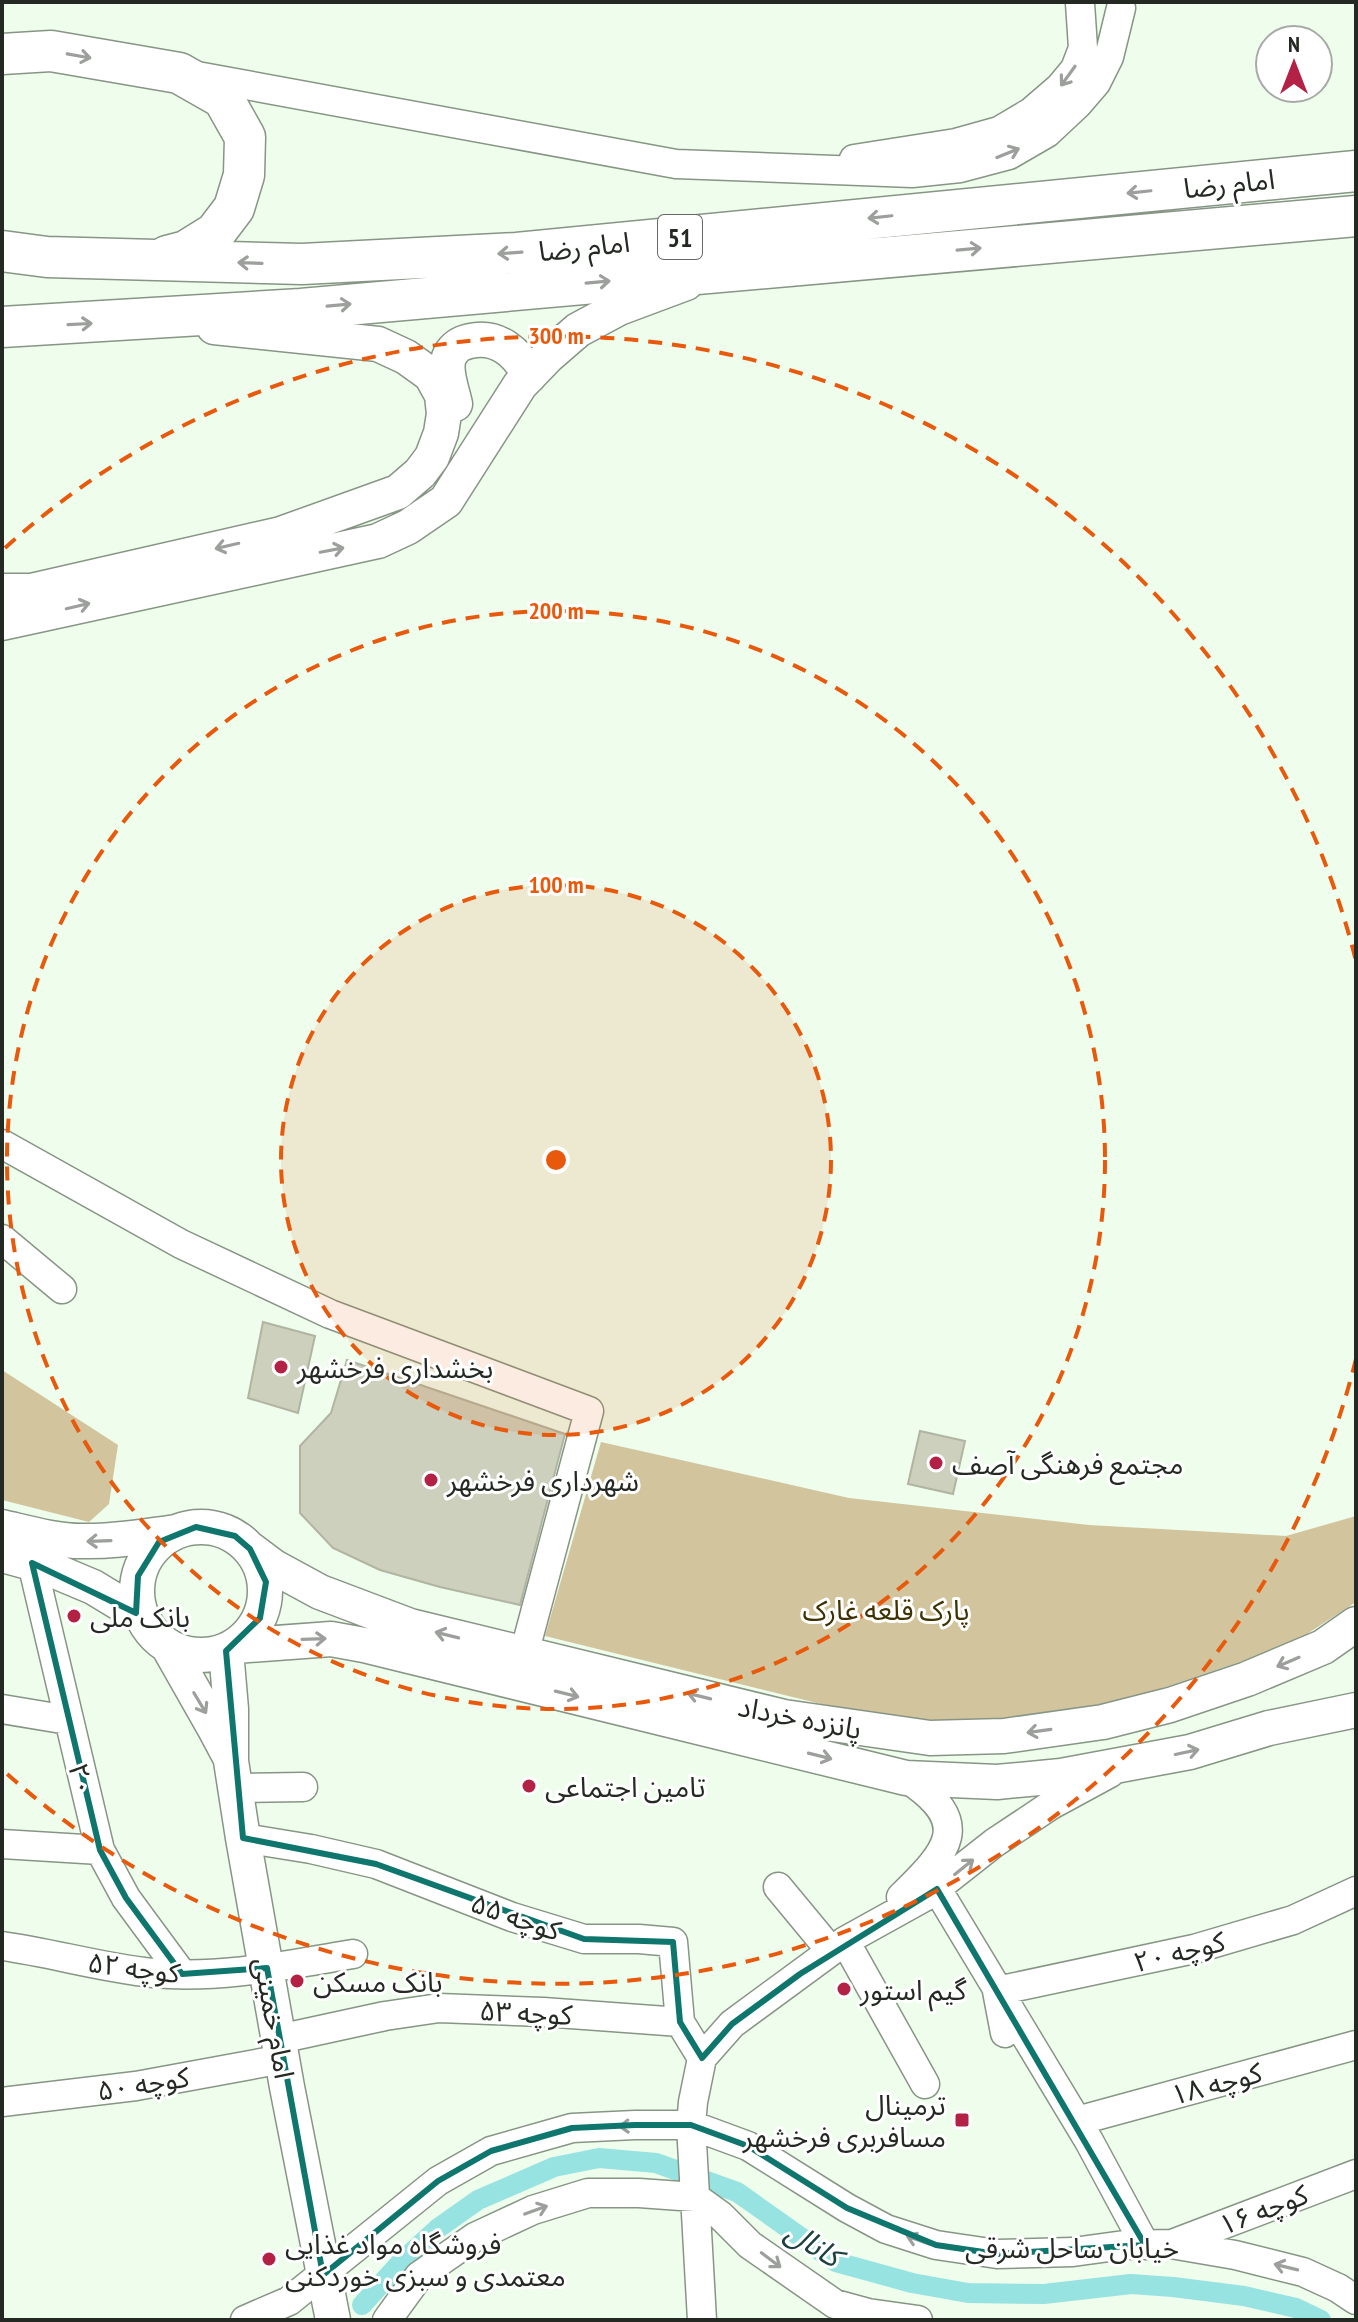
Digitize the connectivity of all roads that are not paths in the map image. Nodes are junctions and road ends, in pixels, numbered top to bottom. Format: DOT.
graph roads {
  1 [pos="1080,2"];
  2 [pos="1132,5"];
  3 [pos="2,54"];
  4 [pos="179,73"];
  5 [pos="793,169"];
  6 [pos="1356,171"];
  7 [pos="1356,216"];
  8 [pos="2,251"];
  9 [pos="151,260"];
  10 [pos="742,269"];
  11 [pos="146,320"];
  12 [pos="2,327"];
  13 [pos="529,376"];
  14 [pos="281,534"];
  15 [pos="2,591"];
  16 [pos="2,623"];
  17 [pos="2,1144"];
  18 [pos="2,1239"];
  19 [pos="62,1289"];
  20 [pos="2,1527"];
  21 [pos="176,1532"];
  22 [pos="250,1549"];
  23 [pos="17,1559"];
  24 [pos="141,1616"];
  25 [pos="1356,1624"];
  26 [pos="168,1646"];
  27 [pos="231,1648"];
  28 [pos="524,1654"];
  29 [pos="2,1709"];
  30 [pos="1356,1710"];
  31 [pos="68,1720"];
  32 [pos="1131,1762"];
  33 [pos="234,1774"];
  34 [pos="906,1778"];
  35 [pos="303,1787"];
  36 [pos="243,1838"];
  37 [pos="2,1844"];
  38 [pos="100,1850"];
  39 [pos="778,1887"];
  40 [pos="937,1889"];
  41 [pos="1356,1891"];
  42 [pos="875,1923"];
  43 [pos="2,1946"];
  44 [pos="838,1946"];
  45 [pos="353,1954"];
  46 [pos="267,1968"];
  47 [pos="182,1974"];
  48 [pos="997,1991"];
  49 [pos="680,2022"];
  50 [pos="1005,2033"];
  51 [pos="1356,2045"];
  52 [pos="281,2049"];
  53 [pos="702,2058"];
  54 [pos="925,2084"];
  55 [pos="2,2102"];
  56 [pos="1077,2121"];
  57 [pos="692,2134"];
  58 [pos="1356,2174"];
  59 [pos="695,2197"];
  60 [pos="1158,2244"];
  61 [pos="1350,2289"];
  62 [pos="328,2296"];
  63 [pos="245,2320"];
  64 [pos="387,2320"];
  65 [pos="702,2320"];
  66 [pos="918,2320"];
  1 -- 2 [label="street"];
  1 -- 5 [label="street, one-way"];
  5 -- 2 [label="street, one-way"];
  3 -- 4 [label="highway, one-way"];
  4 -- 5 [label="street"];
  4 -- 9 [label="highway"];
  6 -- 9 [label="highway, امام رضا / 51, one-way"];
  10 -- 7 [label="highway, امام رضا / 51, one-way"];
  8 -- 9 [label="highway, امام رضا / 51"];
  11 -- 10 [label="highway, امام رضا / 51, one-way"];
  10 -- 13 [label="main road"];
  12 -- 11 [label="highway, امام رضا / 51, one-way"];
  11 -- 14 [label="main road"];
  13 -- 14 [label="main road"];
  16 -- 13 [label="main road, one-way"];
  14 -- 15 [label="main road, one-way"];
  17 -- 28 [label="street"];
  18 -- 19 [label="street"];
  21 -- 20 [label="main road, one-way"];
  21 -- 22 [label="main road"];
  21 -- 24 [label="main road"];
  22 -- 27 [label="main road"];
  28 -- 22 [label="main road, پانزده خرداد, one-way"];
  23 -- 24 [label="main road"];
  23 -- 31 [label="street, ۲۰"];
  24 -- 26 [label="main road"];
  25 -- 28 [label="main road, پانزده خرداد, one-way"];
  26 -- 27 [label="main road"];
  26 -- 33 [label="main road, امام خمینی, one-way"];
  27 -- 33 [label="main road, امام خمینی"];
  27 -- 34 [label="main road, پانزده خرداد, one-way"];
  29 -- 31 [label="street"];
  32 -- 30 [label="main road, پانزده خرداد, one-way"];
  31 -- 38 [label="street, ۲۰"];
  32 -- 34 [label="main road, پانزده خرداد"];
  40 -- 32 [label="street, one-way"];
  33 -- 35 [label="street"];
  33 -- 36 [label="main road, امام خمینی"];
  34 -- 42 [label="street"];
  36 -- 46 [label="main road, امام خمینی"];
  36 -- 49 [label="street, کوچه ۵۵"];
  37 -- 38 [label="street"];
  38 -- 47 [label="street, ۲۰"];
  39 -- 44 [label="street"];
  40 -- 42 [label="street"];
  40 -- 48 [label="street"];
  41 -- 48 [label="street, کوچه ۲۰"];
  42 -- 44 [label="street"];
  43 -- 47 [label="street, کوچه ۵۲"];
  44 -- 53 [label="street"];
  44 -- 54 [label="street"];
  45 -- 46 [label="street, کوچه ۵۲"];
  46 -- 47 [label="street, کوچه ۵۲"];
  46 -- 52 [label="main road, امام خمینی"];
  48 -- 50 [label="street"];
  48 -- 56 [label="street"];
  49 -- 52 [label="street, کوچه ۵۳"];
  49 -- 53 [label="street, کوچه ۵۵"];
  51 -- 56 [label="street, کوچه ۱۸"];
  52 -- 55 [label="street, کوچه ۵۰"];
  52 -- 62 [label="main road, امام خمینی"];
  53 -- 57 [label="street"];
  56 -- 60 [label="street"];
  57 -- 59 [label="street"];
  60 -- 57 [label="street, خیابان ساحل شرقی, one-way"];
  57 -- 62 [label="street, خیابان ساحل شرقی, one-way"];
  58 -- 60 [label="street, کوچه ۱۶"];
  64 -- 59 [label="street, one-way"];
  59 -- 65 [label="street"];
  59 -- 66 [label="street, one-way"];
  61 -- 60 [label="street, خیابان ساحل شرقی, one-way"];
  62 -- 63 [label="street, خیابان ساحل شرقی"];
}
